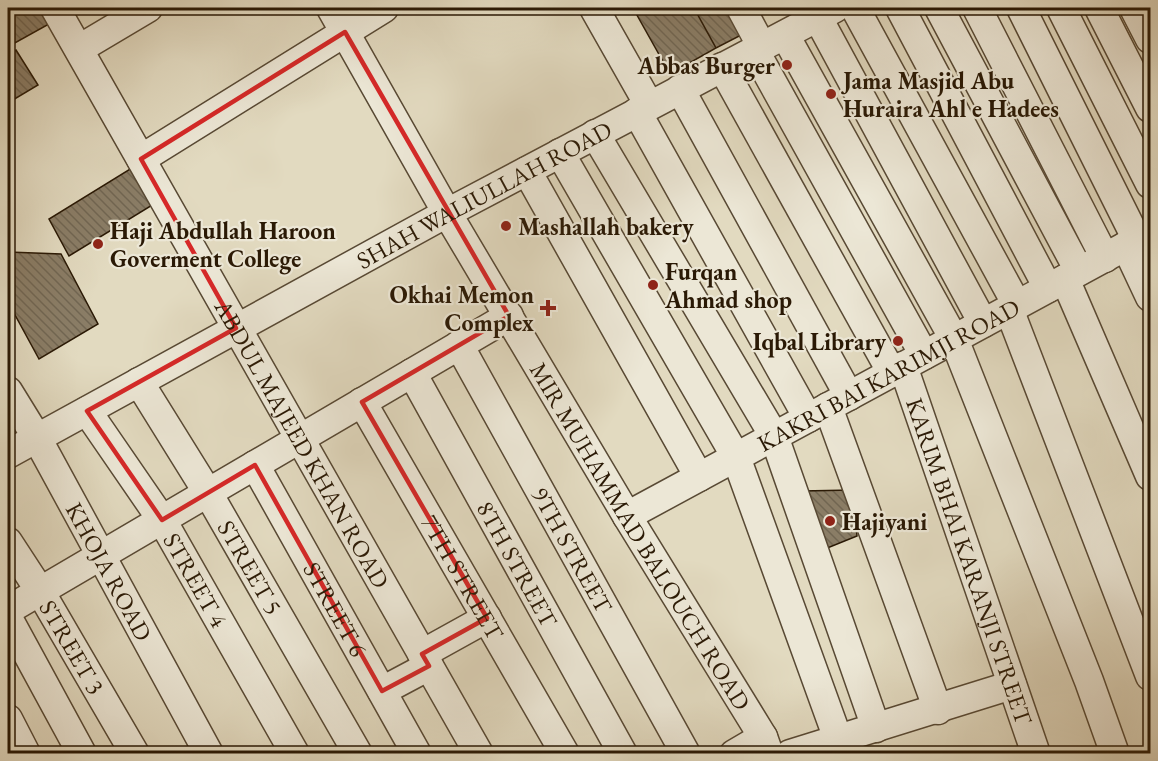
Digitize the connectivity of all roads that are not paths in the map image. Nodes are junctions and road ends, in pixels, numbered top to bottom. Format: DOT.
graph roads {
  1 [pos="55,8"];
  2 [pos="148,8"];
  3 [pos="331,8"];
  4 [pos="384,8"];
  5 [pos="594,8"];
  6 [pos="741,8"];
  7 [pos="855,8"];
  8 [pos="900,8"];
  9 [pos="939,8"];
  10 [pos="977,8"];
  11 [pos="1021,8"];
  12 [pos="1061,8"];
  13 [pos="1099,8"];
  14 [pos="1134,8"];
  15 [pos="791,28"];
  16 [pos="345,32"];
  17 [pos="1150,39"];
  18 [pos="79,49"];
  19 [pos="722,67"];
  20 [pos="680,89"];
  21 [pos="1150,108"];
  22 [pos="643,109"];
  23 [pos="596,134"];
  24 [pos="560,153"];
  25 [pos="141,159"];
  26 [pos="526,171"];
  27 [pos="1150,184"];
  28 [pos="447,213"];
  29 [pos="1130,244"];
  30 [pos="1064,280"];
  31 [pos="1150,297"];
  32 [pos="1013,307"];
  33 [pos="509,316"];
  34 [pos="983,323"];
  35 [pos="236,328"];
  36 [pos="954,339"];
  37 [pos="459,345"];
  38 [pos="907,365"];
  39 [pos="412,372"];
  40 [pos="139,382"];
  41 [pos="8,391"];
  42 [pos="362,402"];
  43 [pos="828,407"];
  44 [pos="87,411"];
  45 [pos="774,436"];
  46 [pos="37,438"];
  47 [pos="299,439"];
  48 [pos="8,454"];
  49 [pos="736,457"];
  50 [pos="255,465"];
  51 [pos="1150,476"];
  52 [pos="699,477"];
  53 [pos="208,493"];
  54 [pos="627,516"];
  55 [pos="162,520"];
  56 [pos="8,542"];
  57 [pos="101,555"];
  58 [pos="40,591"];
  59 [pos="8,610"];
  60 [pos="8,618"];
  61 [pos="487,618"];
  62 [pos="426,660"];
  63 [pos="1150,676"];
  64 [pos="1012,685"];
  65 [pos="382,691"];
  66 [pos="938,710"];
  67 [pos="8,719"];
  68 [pos="876,728"];
  69 [pos="838,739"];
  70 [pos="766,745"];
  71 [pos="26,753"];
  72 [pos="82,753"];
  73 [pos="135,753"];
  74 [pos="209,753"];
  75 [pos="295,753"];
  76 [pos="358,753"];
  77 [pos="417,753"];
  78 [pos="479,753"];
  79 [pos="565,753"];
  80 [pos="624,753"];
  81 [pos="686,753"];
  82 [pos="734,753"];
  83 [pos="790,753"];
  84 [pos="1036,753"];
  85 [pos="1115,753"];
  1 -- 18 [label="street, ABDUL MAJEED KHAN ROAD"];
  2 -- 18 [label="street"];
  3 -- 16 [label="street, MIR MUHAMMAD BALOUCH ROAD"];
  4 -- 16 [label="street"];
  5 -- 22 [label="street"];
  6 -- 15 [label="street"];
  7 -- 32 [label="street"];
  8 -- 30 [label="street"];
  9 -- 30 [label="street"];
  10 -- 29 [label="street"];
  11 -- 29 [label="street"];
  12 -- 27 [label="street"];
  13 -- 21 [label="street"];
  14 -- 17 [label="street"];
  15 -- 19 [label="street, SHAH WALIULLAH ROAD"];
  15 -- 34 [label="street"];
  15 -- 36 [label="street"];
  15 -- 38 [label="street"];
  16 -- 25 [label="street"];
  16 -- 28 [label="street, MIR MUHAMMAD BALOUCH ROAD"];
  18 -- 25 [label="street, ABDUL MAJEED KHAN ROAD"];
  19 -- 20 [label="street, SHAH WALIULLAH ROAD"];
  19 -- 38 [label="street"];
  20 -- 22 [label="street, SHAH WALIULLAH ROAD"];
  20 -- 43 [label="street"];
  22 -- 23 [label="street, SHAH WALIULLAH ROAD"];
  22 -- 43 [label="street"];
  23 -- 24 [label="street, SHAH WALIULLAH ROAD"];
  23 -- 45 [label="street"];
  24 -- 26 [label="street, SHAH WALIULLAH ROAD"];
  24 -- 49 [label="street"];
  25 -- 35 [label="street, ABDUL MAJEED KHAN ROAD"];
  26 -- 28 [label="street, SHAH WALIULLAH ROAD"];
  26 -- 52 [label="street"];
  28 -- 33 [label="street, MIR MUHAMMAD BALOUCH ROAD"];
  28 -- 35 [label="street, SHAH WALIULLAH ROAD"];
  29 -- 30 [label="street, KAKRI BAI KARIMJI ROAD"];
  29 -- 31 [label="street"];
  30 -- 32 [label="street, KAKRI BAI KARIMJI ROAD"];
  30 -- 51 [label="street"];
  32 -- 34 [label="street, KAKRI BAI KARIMJI ROAD"];
  32 -- 63 [label="street"];
  33 -- 37 [label="street"];
  33 -- 54 [label="street, MIR MUHAMMAD BALOUCH ROAD"];
  34 -- 36 [label="street, KAKRI BAI KARIMJI ROAD"];
  35 -- 40 [label="street, SHAH WALIULLAH ROAD"];
  35 -- 47 [label="street, ABDUL MAJEED KHAN ROAD"];
  36 -- 38 [label="street, KAKRI BAI KARIMJI ROAD"];
  36 -- 85 [label="street"];
  37 -- 39 [label="street"];
  37 -- 81 [label="street, 9TH STREET"];
  38 -- 43 [label="street, KAKRI BAI KARIMJI ROAD"];
  38 -- 64 [label="street, KARIM BHAI KARANJI STREET"];
  39 -- 42 [label="street"];
  39 -- 80 [label="street, 8TH STREET"];
  40 -- 44 [label="street, SHAH WALIULLAH ROAD"];
  40 -- 53 [label="street, STREET 5"];
  41 -- 46 [label="street, KHOJA ROAD"];
  42 -- 47 [label="street"];
  42 -- 61 [label="street, 7TH STREET"];
  43 -- 45 [label="street, KAKRI BAI KARIMJI ROAD"];
  43 -- 66 [label="street"];
  44 -- 46 [label="street, SHAH WALIULLAH ROAD"];
  44 -- 55 [label="street, STREET 4"];
  45 -- 49 [label="street, KAKRI BAI KARIMJI ROAD"];
  45 -- 68 [label="street"];
  46 -- 48 [label="street, SHAH WALIULLAH ROAD"];
  46 -- 57 [label="street, KHOJA ROAD"];
  47 -- 50 [label="street"];
  47 -- 62 [label="street, ABDUL MAJEED KHAN ROAD"];
  49 -- 52 [label="street, KAKRI BAI KARIMJI ROAD"];
  49 -- 69 [label="street"];
  50 -- 53 [label="street"];
  50 -- 65 [label="street, STREET 6"];
  52 -- 54 [label="street, KAKRI BAI KARIMJI ROAD"];
  53 -- 55 [label="street"];
  53 -- 76 [label="street, STREET 5"];
  54 -- 70 [label="street, MIR MUHAMMAD BALOUCH ROAD"];
  55 -- 57 [label="street"];
  55 -- 75 [label="street, STREET 4"];
  56 -- 58 [label="street, STREET 3"];
  57 -- 58 [label="street"];
  57 -- 74 [label="street, KHOJA ROAD"];
  58 -- 59 [label="street"];
  58 -- 73 [label="street, STREET 3"];
  60 -- 72 [label="street"];
  61 -- 62 [label="street"];
  61 -- 79 [label="street, 7TH STREET"];
  62 -- 65 [label="street"];
  62 -- 78 [label="street, ABDUL MAJEED KHAN ROAD"];
  64 -- 66 [label="street"];
  64 -- 84 [label="street, KARIM BHAI KARANJI STREET"];
  65 -- 77 [label="street, STREET 6"];
  66 -- 68 [label="street"];
  67 -- 71 [label="street"];
  68 -- 69 [label="street"];
  69 -- 83 [label="street"];
  70 -- 82 [label="street"];
}
